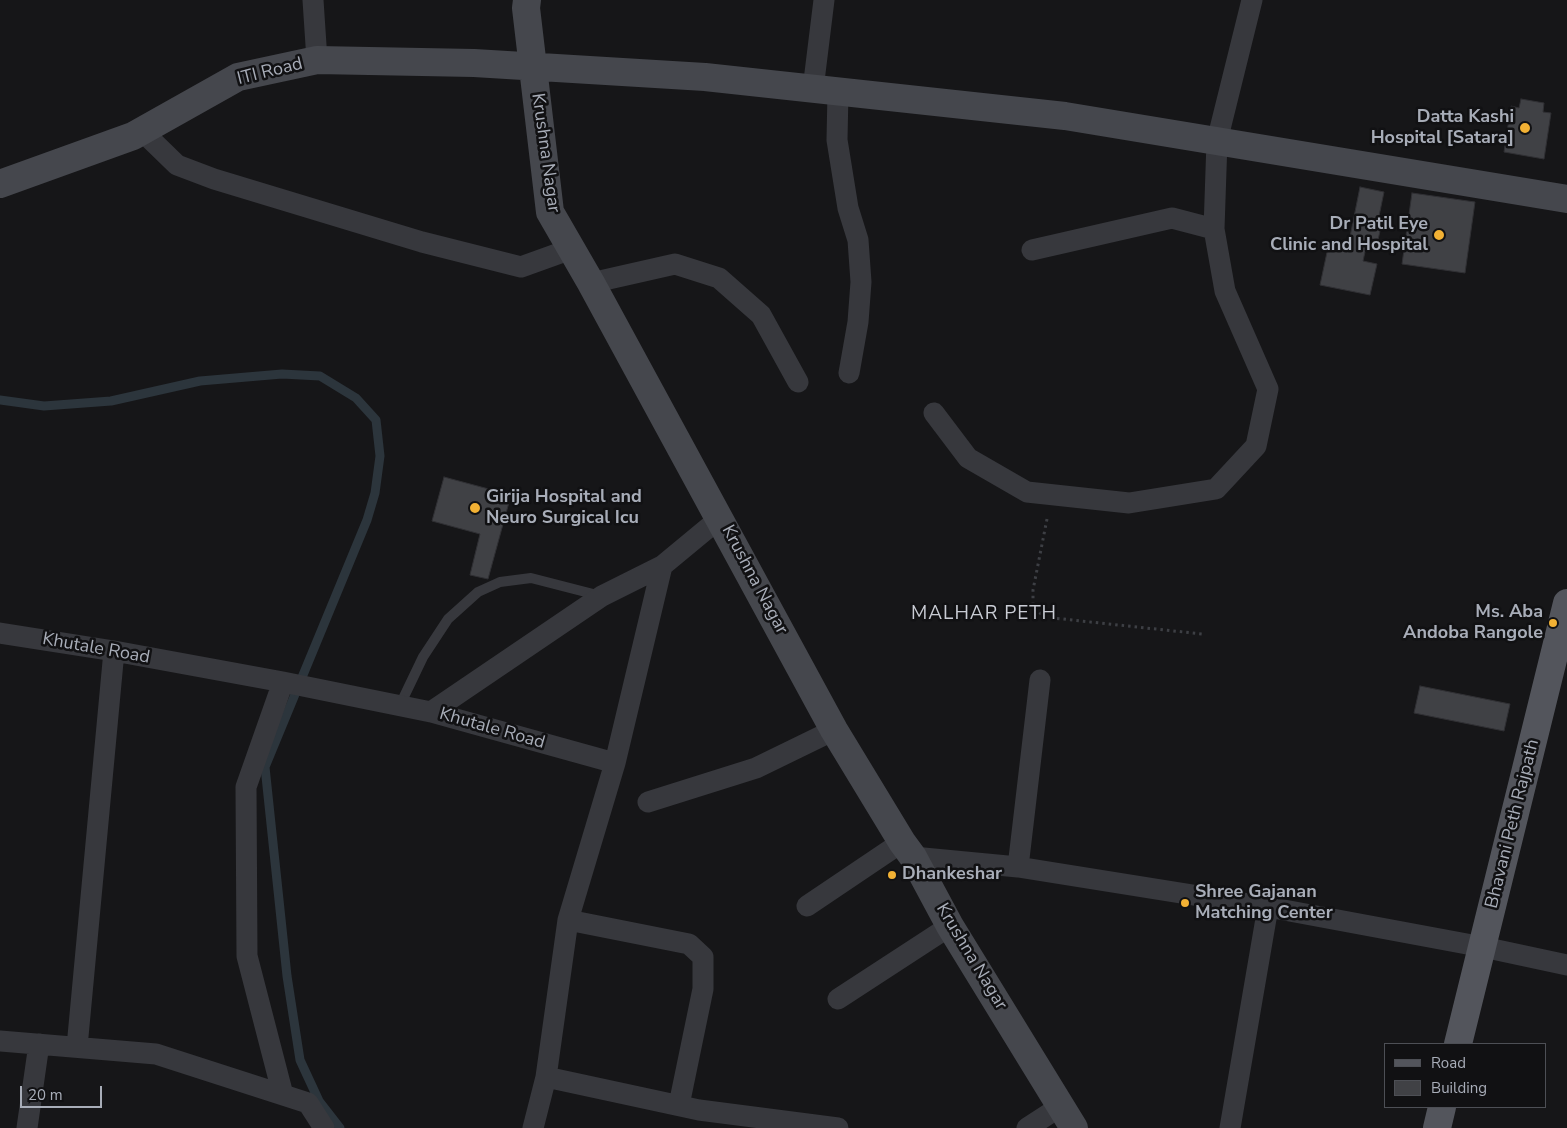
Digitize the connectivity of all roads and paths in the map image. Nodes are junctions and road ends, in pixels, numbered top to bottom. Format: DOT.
graph roads {
  1 [pos="313,0"];
  2 [pos="527,0"];
  3 [pos="824,0"];
  4 [pos="1252,0"];
  5 [pos="317,60"];
  6 [pos="533,67"];
  7 [pos="825,90"];
  8 [pos="142,131"];
  9 [pos="1218,141"];
  10 [pos="0,184"];
  11 [pos="1567,199"];
  12 [pos="1214,229"];
  13 [pos="572,249"];
  14 [pos="1032,250"];
  15 [pos="592,283"];
  16 [pos="849,373"];
  17 [pos="798,382"];
  18 [pos="934,413"];
  19 [pos="1051,495"];
  20 [pos="720,518"];
  21 [pos="662,566"];
  22 [pos="602,596"];
  23 [pos="1567,603"];
  24 [pos="0,633"];
  25 [pos="1202,634"];
  26 [pos="114,651"];
  27 [pos="1040,680"];
  28 [pos="298,686"];
  29 [pos="400,705"];
  30 [pos="431,712"];
  31 [pos="834,730"];
  32 [pos="614,763"];
  33 [pos="648,802"];
  34 [pos="908,850"];
  35 [pos="1018,867"];
  36 [pos="806,906"];
  37 [pos="1268,907"];
  38 [pos="568,920"];
  39 [pos="950,926"];
  40 [pos="1483,946"];
  41 [pos="1567,965"];
  42 [pos="838,999"];
  43 [pos="0,1041"];
  44 [pos="1458,1043"];
  45 [pos="39,1044"];
  46 [pos="77,1047"];
  47 [pos="546,1077"];
  48 [pos="283,1095"];
  49 [pos="679,1105"];
  50 [pos="1442,1108"];
  51 [pos="1068,1117"];
  52 [pos="744,1122"];
  53 [pos="27,1128"];
  54 [pos="324,1128"];
  55 [pos="534,1128"];
  56 [pos="838,1128"];
  57 [pos="1027,1128"];
  58 [pos="1230,1128"];
  59 [pos="1437,1128"];
  1 -- 5 [label="street"];
  2 -- 6 [label="main road, Krushna Nagar"];
  3 -- 7 [label="street"];
  4 -- 9 [label="street"];
  5 -- 6 [label="main road, ITI Road"];
  5 -- 8 [label="main road, ITI Road"];
  6 -- 7 [label="main road, ITI Road"];
  6 -- 13 [label="main road, Krushna Nagar"];
  7 -- 9 [label="main road, ITI Road"];
  7 -- 16 [label="street"];
  8 -- 10 [label="main road, ITI Road"];
  8 -- 13 [label="street"];
  9 -- 11 [label="main road, ITI Road"];
  9 -- 12 [label="street"];
  12 -- 14 [label="street"];
  12 -- 19 [label="street"];
  13 -- 15 [label="main road, Krushna Nagar"];
  15 -- 17 [label="street"];
  15 -- 20 [label="main road, Krushna Nagar"];
  18 -- 19 [label="street"];
  19 -- 25 [label="path"];
  20 -- 21 [label="street"];
  20 -- 31 [label="main road, Krushna Nagar"];
  21 -- 22 [label="street"];
  21 -- 32 [label="street"];
  22 -- 29 [label="lane"];
  22 -- 30 [label="street"];
  23 -- 40 [label="main road, Bhavani Peth Rajpath"];
  24 -- 26 [label="street, Khutale Road"];
  26 -- 28 [label="street, Khutale Road"];
  26 -- 46 [label="street"];
  27 -- 35 [label="street"];
  28 -- 29 [label="street, Khutale Road"];
  28 -- 48 [label="street"];
  29 -- 30 [label="street, Khutale Road"];
  30 -- 32 [label="street, Khutale Road"];
  31 -- 33 [label="street"];
  31 -- 34 [label="main road, Krushna Nagar"];
  32 -- 38 [label="street"];
  34 -- 35 [label="street"];
  34 -- 36 [label="street"];
  34 -- 39 [label="main road, Krushna Nagar"];
  35 -- 37 [label="street"];
  37 -- 40 [label="street"];
  37 -- 58 [label="street"];
  38 -- 47 [label="street"];
  38 -- 49 [label="street"];
  39 -- 42 [label="street"];
  39 -- 51 [label="main road, Krushna Nagar"];
  40 -- 41 [label="street"];
  40 -- 44 [label="main road, Bhavani Peth Rajpath"];
  43 -- 45 [label="street"];
  45 -- 46 [label="street"];
  45 -- 53 [label="street"];
  46 -- 48 [label="street"];
  47 -- 49 [label="street"];
  47 -- 55 [label="street"];
  48 -- 54 [label="street"];
  49 -- 52 [label="street"];
  50 -- 59 [label="main road"];
  51 -- 57 [label="street"];
  52 -- 56 [label="street"];
}
